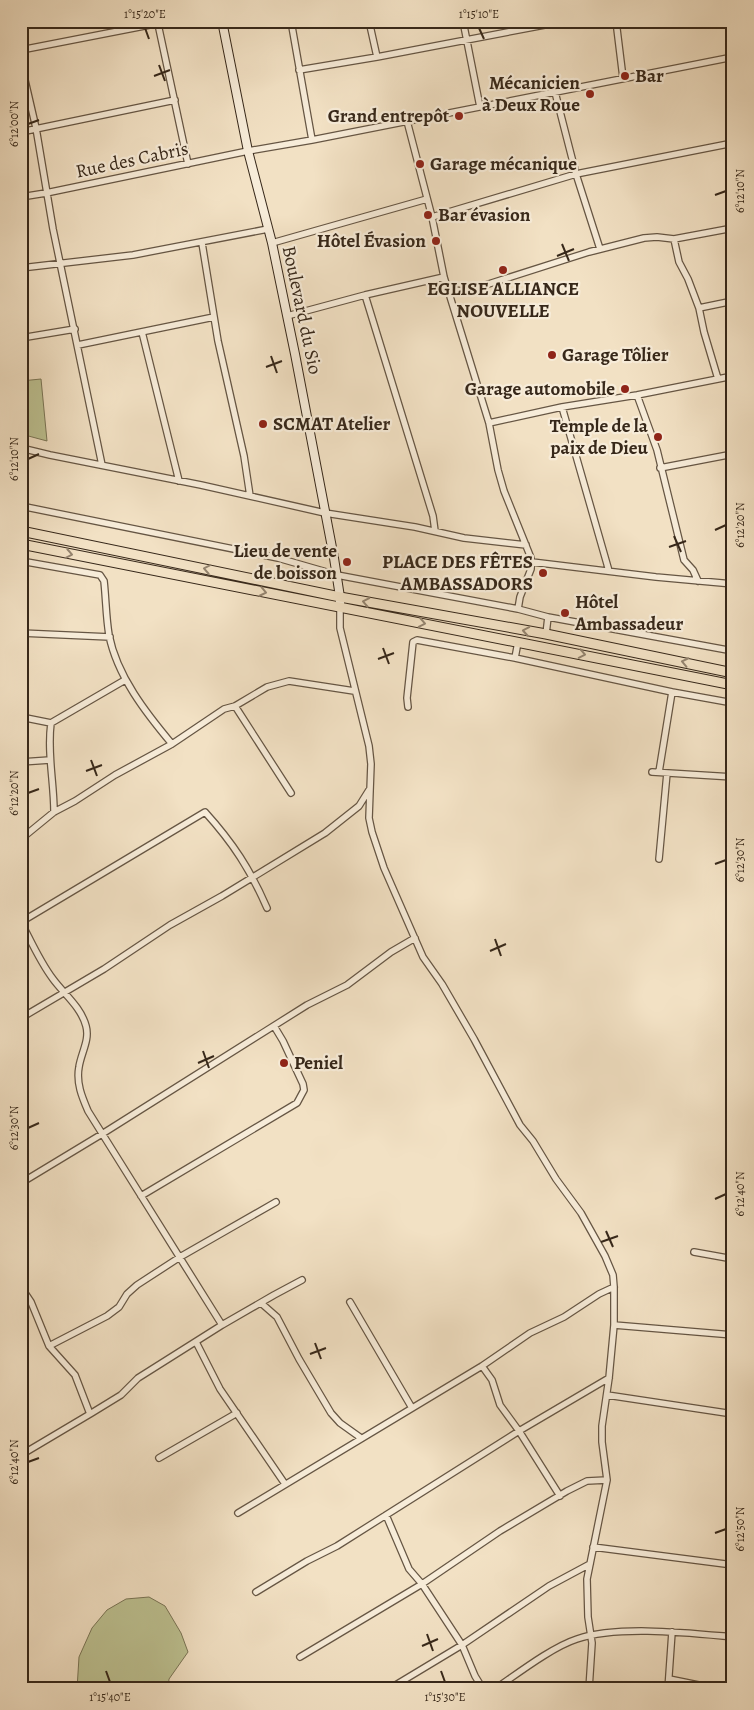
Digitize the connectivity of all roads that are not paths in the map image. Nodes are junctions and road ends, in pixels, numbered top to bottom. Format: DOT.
graph roads {
  1 [pos="126,21"];
  2 [pos="170,21"];
  3 [pos="222,21"];
  4 [pos="291,21"];
  5 [pos="369,21"];
  6 [pos="463,21"];
  7 [pos="566,21"];
  8 [pos="616,21"];
  9 [pos="547,23"];
  10 [pos="158,24"];
  11 [pos="127,29"];
  12 [pos="467,40"];
  13 [pos="21,50"];
  14 [pos="733,56"];
  15 [pos="377,57"];
  16 [pos="21,63"];
  17 [pos="299,70"];
  18 [pos="623,78"];
  19 [pos="555,92"];
  20 [pos="175,100"];
  21 [pos="480,107"];
  22 [pos="407,121"];
  23 [pos="36,128"];
  24 [pos="21,132"];
  25 [pos="312,140"];
  26 [pos="733,143"];
  27 [pos="248,152"];
  28 [pos="188,164"];
  29 [pos="576,174"];
  30 [pos="46,193"];
  31 [pos="21,197"];
  32 [pos="427,199"];
  33 [pos="432,217"];
  34 [pos="733,228"];
  35 [pos="268,229"];
  36 [pos="674,239"];
  37 [pos="202,243"];
  38 [pos="272,244"];
  39 [pos="600,249"];
  40 [pos="61,264"];
  41 [pos="21,268"];
  42 [pos="444,277"];
  43 [pos="448,288"];
  44 [pos="365,295"];
  45 [pos="733,301"];
  46 [pos="699,308"];
  47 [pos="287,316"];
  48 [pos="214,317"];
  49 [pos="75,329"];
  50 [pos="142,332"];
  51 [pos="21,338"];
  52 [pos="78,345"];
  53 [pos="733,376"];
  54 [pos="718,379"];
  55 [pos="636,395"];
  56 [pos="562,407"];
  57 [pos="490,423"];
  58 [pos="21,448"];
  59 [pos="733,454"];
  60 [pos="102,465"];
  61 [pos="660,468"];
  62 [pos="179,481"];
  63 [pos="250,496"];
  64 [pos="21,506"];
  65 [pos="325,512"];
  66 [pos="21,531"];
  67 [pos="435,531"];
  68 [pos="21,544"];
  69 [pos="526,545"];
  70 [pos="21,561"];
  71 [pos="532,562"];
  72 [pos="610,571"];
  73 [pos="337,574"];
  74 [pos="698,581"];
  75 [pos="733,584"];
  76 [pos="340,597"];
  77 [pos="340,608"];
  78 [pos="518,609"];
  79 [pos="548,617"];
  80 [pos="21,633"];
  81 [pos="546,634"];
  82 [pos="110,637"];
  83 [pos="518,642"];
  84 [pos="733,651"];
  85 [pos="514,658"];
  86 [pos="733,673"];
  87 [pos="125,680"];
  88 [pos="733,685"];
  89 [pos="354,690"];
  90 [pos="672,692"];
  91 [pos="733,703"];
  92 [pos="235,706"];
  93 [pos="408,707"];
  94 [pos="21,717"];
  95 [pos="51,724"];
  96 [pos="172,744"];
  97 [pos="50,760"];
  98 [pos="21,762"];
  99 [pos="652,772"];
  100 [pos="658,772"];
  101 [pos="667,773"];
  102 [pos="733,777"];
  103 [pos="369,790"];
  104 [pos="291,793"];
  105 [pos="54,812"];
  106 [pos="21,839"];
  107 [pos="659,859"];
  108 [pos="253,876"];
  109 [pos="267,908"];
  110 [pos="21,922"];
  111 [pos="414,938"];
  112 [pos="64,992"];
  113 [pos="21,1018"];
  114 [pos="274,1026"];
  115 [pos="102,1134"];
  116 [pos="21,1183"];
  117 [pos="141,1196"];
  118 [pos="276,1202"];
  119 [pos="694,1252"];
  120 [pos="180,1258"];
  121 [pos="733,1260"];
  122 [pos="302,1280"];
  123 [pos="21,1287"];
  124 [pos="614,1287"];
  125 [pos="350,1302"];
  126 [pos="261,1303"];
  127 [pos="222,1325"];
  128 [pos="614,1325"];
  129 [pos="733,1334"];
  130 [pos="196,1342"];
  131 [pos="49,1346"];
  132 [pos="482,1366"];
  133 [pos="609,1378"];
  134 [pos="607,1394"];
  135 [pos="412,1408"];
  136 [pos="237,1413"];
  137 [pos="90,1414"];
  138 [pos="733,1414"];
  139 [pos="520,1431"];
  140 [pos="361,1438"];
  141 [pos="21,1455"];
  142 [pos="159,1458"];
  143 [pos="608,1480"];
  144 [pos="285,1484"];
  145 [pos="560,1496"];
  146 [pos="238,1513"];
  147 [pos="386,1515"];
  148 [pos="593,1547"];
  149 [pos="590,1564"];
  150 [pos="733,1565"];
  151 [pos="422,1584"];
  152 [pos="256,1592"];
  153 [pos="672,1632"];
  154 [pos="591,1635"];
  155 [pos="733,1637"];
  156 [pos="462,1645"];
  157 [pos="300,1657"];
  158 [pos="669,1679"];
  159 [pos="389,1689"];
  160 [pos="483,1689"];
  161 [pos="495,1689"];
  162 [pos="589,1689"];
  163 [pos="668,1689"];
  164 [pos="718,1689"];
  1 -- 11 [label="street"];
  2 -- 10 [label="street"];
  3 -- 27 [label="street, Boulevard du Sio"];
  4 -- 17 [label="street"];
  5 -- 15 [label="street"];
  6 -- 12 [label="street"];
  7 -- 9 [label="street"];
  8 -- 18 [label="street"];
  9 -- 12 [label="street"];
  10 -- 11 [label="street"];
  10 -- 20 [label="street"];
  11 -- 13 [label="street"];
  12 -- 15 [label="street"];
  12 -- 21 [label="street"];
  14 -- 18 [label="street, Rue des Cabris"];
  15 -- 17 [label="street"];
  16 -- 23 [label="street"];
  17 -- 25 [label="street"];
  18 -- 19 [label="street, Rue des Cabris"];
  19 -- 21 [label="street, Rue des Cabris"];
  19 -- 29 [label="street"];
  20 -- 23 [label="street"];
  20 -- 28 [label="street"];
  21 -- 22 [label="street, Rue des Cabris"];
  22 -- 25 [label="street, Rue des Cabris"];
  22 -- 32 [label="street"];
  23 -- 24 [label="street"];
  23 -- 30 [label="street"];
  25 -- 27 [label="street, Rue des Cabris"];
  26 -- 29 [label="street"];
  27 -- 28 [label="street, Rue des Cabris"];
  27 -- 35 [label="street, Boulevard du Sio"];
  28 -- 30 [label="street, Rue des Cabris"];
  29 -- 33 [label="street"];
  29 -- 39 [label="street"];
  30 -- 31 [label="street, Rue des Cabris"];
  30 -- 40 [label="street"];
  32 -- 33 [label="street"];
  32 -- 38 [label="street"];
  33 -- 42 [label="street"];
  34 -- 36 [label="street"];
  35 -- 37 [label="street"];
  35 -- 38 [label="street, Boulevard du Sio"];
  36 -- 39 [label="street"];
  36 -- 46 [label="street"];
  37 -- 40 [label="street"];
  37 -- 48 [label="street"];
  38 -- 47 [label="street, Boulevard du Sio"];
  39 -- 43 [label="street"];
  40 -- 41 [label="street"];
  40 -- 49 [label="street"];
  42 -- 43 [label="street"];
  42 -- 44 [label="street"];
  43 -- 57 [label="street"];
  44 -- 47 [label="street"];
  44 -- 67 [label="street"];
  45 -- 46 [label="street"];
  46 -- 54 [label="street"];
  47 -- 65 [label="street, Boulevard du Sio"];
  48 -- 50 [label="street"];
  48 -- 63 [label="street"];
  49 -- 51 [label="street"];
  49 -- 52 [label="street"];
  50 -- 52 [label="street"];
  50 -- 62 [label="street"];
  52 -- 60 [label="street"];
  53 -- 54 [label="street"];
  54 -- 55 [label="street"];
  55 -- 56 [label="street"];
  55 -- 61 [label="street"];
  56 -- 57 [label="street"];
  56 -- 72 [label="street"];
  57 -- 69 [label="street"];
  58 -- 60 [label="street"];
  59 -- 61 [label="street"];
  60 -- 62 [label="street"];
  61 -- 74 [label="street"];
  62 -- 63 [label="street"];
  63 -- 65 [label="street"];
  64 -- 73 [label="street"];
  65 -- 67 [label="street"];
  65 -- 73 [label="street, Boulevard du Sio"];
  76 -- 66 [label="main road, one-way"];
  67 -- 69 [label="street"];
  68 -- 77 [label="main road, one-way"];
  69 -- 71 [label="street"];
  70 -- 82 [label="street"];
  71 -- 72 [label="street"];
  71 -- 78 [label="street"];
  72 -- 74 [label="street"];
  73 -- 76 [label="street, Boulevard du Sio"];
  73 -- 78 [label="street"];
  74 -- 75 [label="street"];
  76 -- 77 [label="street, Boulevard du Sio"];
  81 -- 76 [label="main road, one-way"];
  77 -- 83 [label="main road, one-way"];
  77 -- 89 [label="street"];
  78 -- 79 [label="street"];
  79 -- 81 [label="street"];
  79 -- 84 [label="street"];
  80 -- 82 [label="street"];
  86 -- 81 [label="main road, one-way"];
  82 -- 87 [label="street"];
  83 -- 85 [label="street"];
  83 -- 88 [label="main road, one-way"];
  85 -- 90 [label="street"];
  85 -- 93 [label="street"];
  87 -- 95 [label="street"];
  87 -- 96 [label="street"];
  89 -- 92 [label="street"];
  89 -- 103 [label="street"];
  90 -- 91 [label="street"];
  90 -- 100 [label="street"];
  92 -- 96 [label="street"];
  92 -- 104 [label="street"];
  94 -- 95 [label="street"];
  95 -- 97 [label="street"];
  96 -- 105 [label="street"];
  97 -- 98 [label="street"];
  97 -- 105 [label="street"];
  99 -- 100 [label="street"];
  100 -- 101 [label="street"];
  101 -- 102 [label="street"];
  101 -- 107 [label="street"];
  103 -- 108 [label="street"];
  103 -- 111 [label="street"];
  105 -- 106 [label="street"];
  108 -- 109 [label="street"];
  108 -- 110 [label="street"];
  108 -- 112 [label="street"];
  110 -- 112 [label="street"];
  111 -- 114 [label="street"];
  111 -- 124 [label="street"];
  112 -- 113 [label="street"];
  112 -- 115 [label="street"];
  114 -- 115 [label="street"];
  114 -- 117 [label="street"];
  115 -- 116 [label="street"];
  115 -- 117 [label="street"];
  117 -- 120 [label="street"];
  118 -- 120 [label="street"];
  119 -- 121 [label="street"];
  120 -- 127 [label="street"];
  120 -- 131 [label="street"];
  122 -- 126 [label="street"];
  123 -- 131 [label="street"];
  124 -- 128 [label="street"];
  124 -- 132 [label="street"];
  125 -- 135 [label="street"];
  126 -- 127 [label="street"];
  126 -- 140 [label="street"];
  127 -- 130 [label="street"];
  128 -- 129 [label="street"];
  128 -- 133 [label="street"];
  130 -- 136 [label="street"];
  130 -- 137 [label="street"];
  131 -- 137 [label="street"];
  132 -- 135 [label="street"];
  132 -- 139 [label="street"];
  133 -- 134 [label="street"];
  133 -- 139 [label="street"];
  134 -- 138 [label="street"];
  134 -- 143 [label="street"];
  135 -- 140 [label="street"];
  136 -- 142 [label="street"];
  136 -- 144 [label="street"];
  137 -- 141 [label="street"];
  139 -- 145 [label="street"];
  139 -- 147 [label="street"];
  140 -- 144 [label="street"];
  143 -- 145 [label="street"];
  143 -- 148 [label="street"];
  144 -- 146 [label="street"];
  145 -- 151 [label="street"];
  147 -- 151 [label="street"];
  147 -- 152 [label="street"];
  148 -- 149 [label="street"];
  148 -- 150 [label="street"];
  149 -- 154 [label="street"];
  149 -- 156 [label="street"];
  151 -- 156 [label="street"];
  151 -- 157 [label="street"];
  153 -- 154 [label="street"];
  153 -- 155 [label="street"];
  153 -- 158 [label="street"];
  154 -- 161 [label="street"];
  154 -- 162 [label="street"];
  156 -- 159 [label="street"];
  156 -- 160 [label="street"];
  158 -- 163 [label="street"];
  158 -- 164 [label="street"];
}
